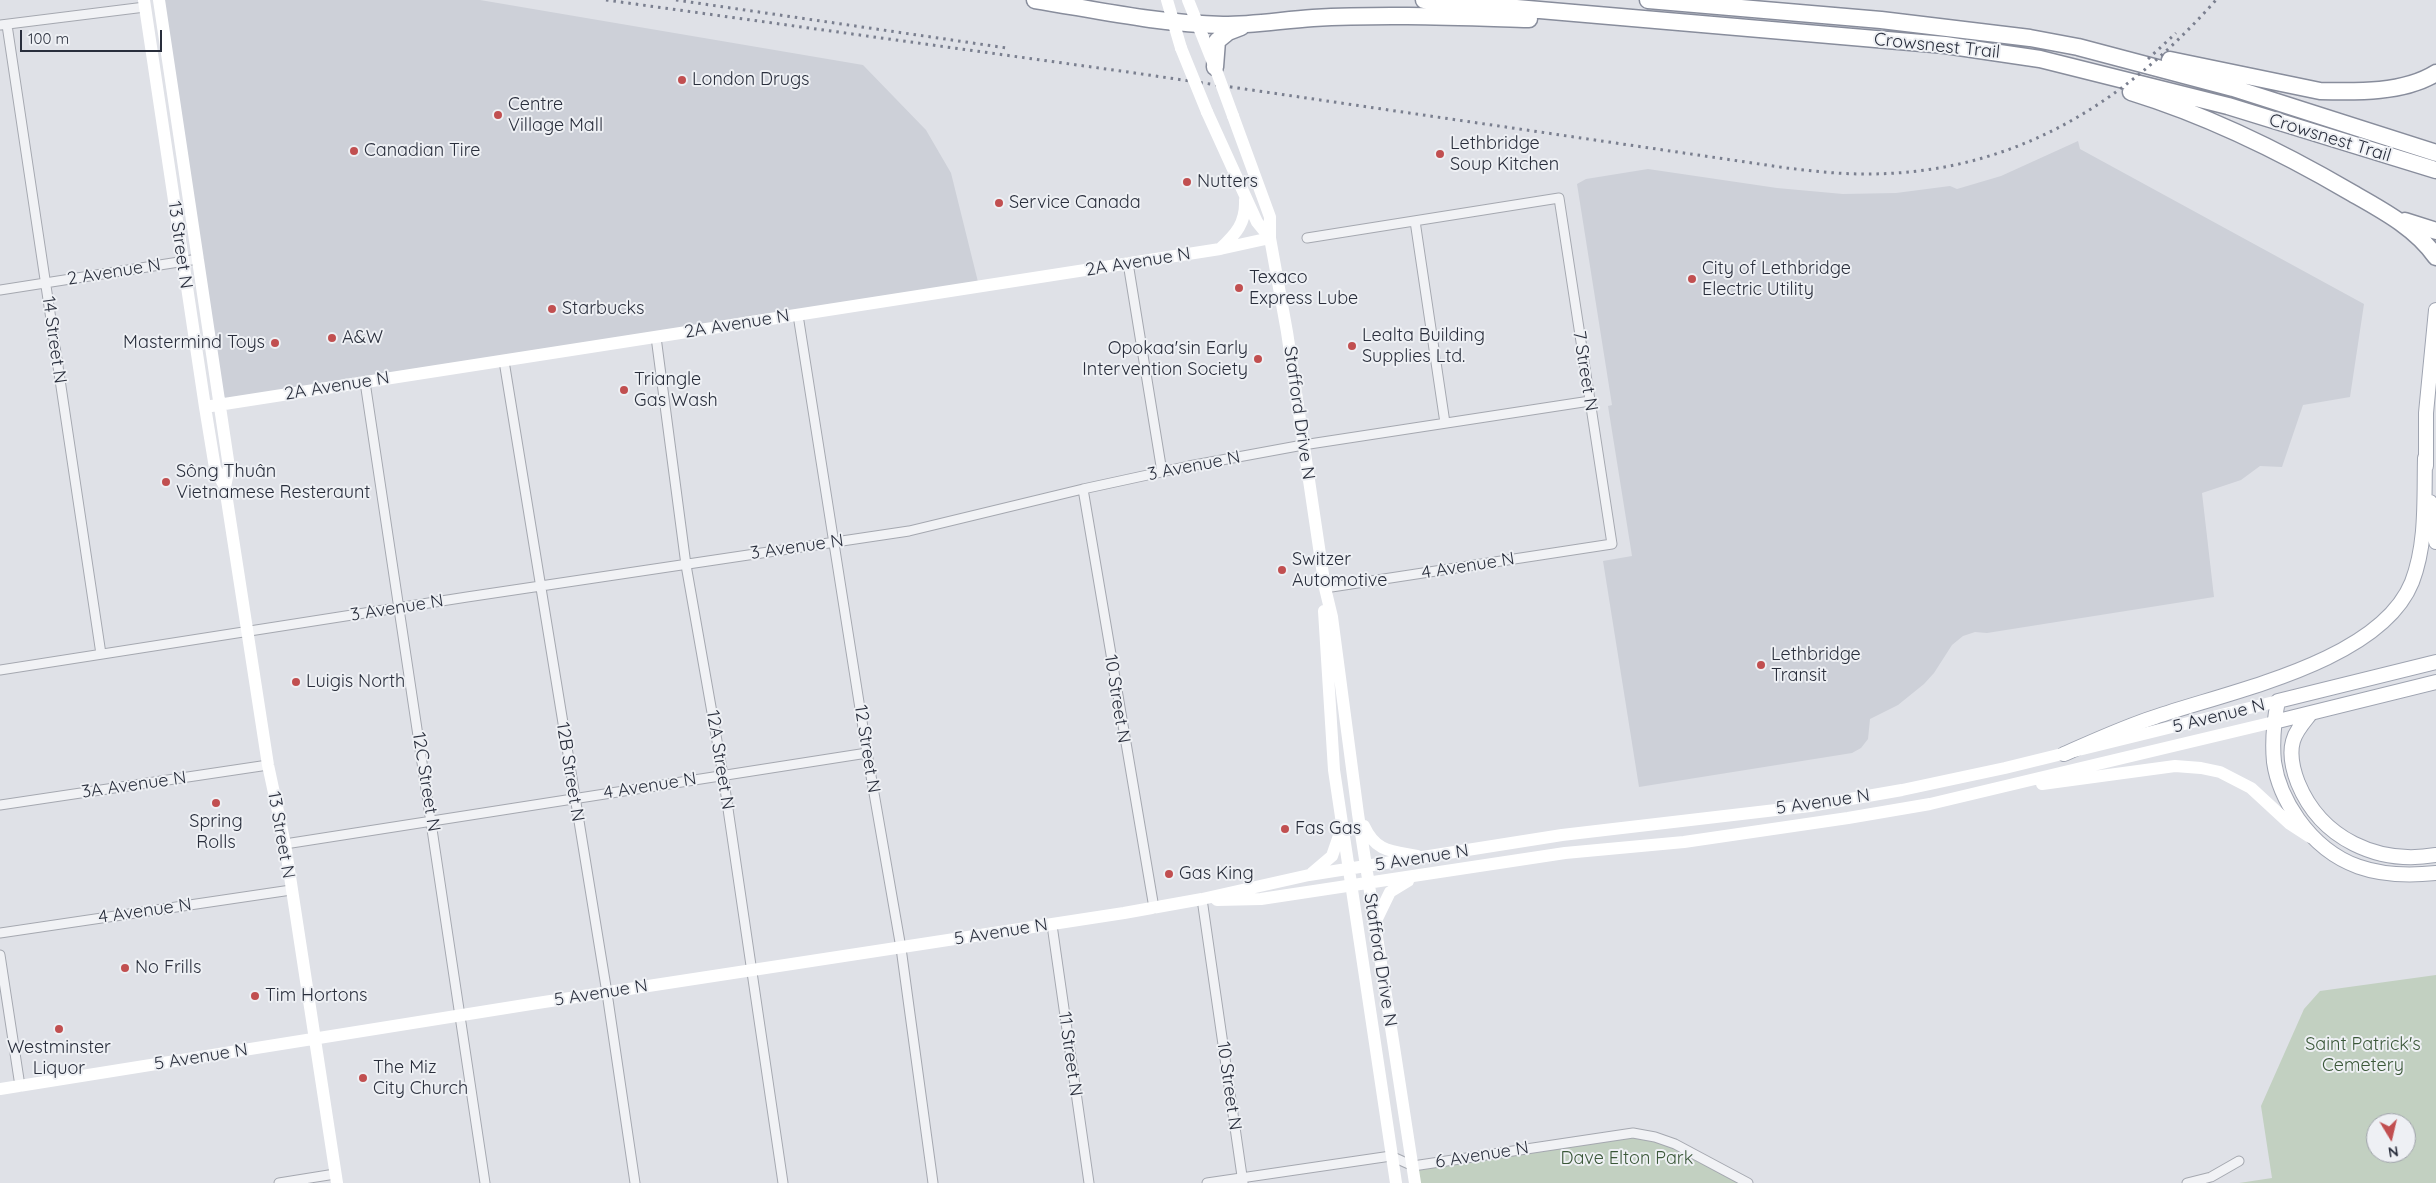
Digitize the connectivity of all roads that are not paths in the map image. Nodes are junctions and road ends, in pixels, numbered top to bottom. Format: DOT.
graph roads {
  1 [pos="160,0"];
  2 [pos="1035,0"];
  3 [pos="1167,0"];
  4 [pos="1424,0"];
  5 [pos="1648,0"];
  6 [pos="1749,0"];
  7 [pos="1188,1"];
  8 [pos="145,4"];
  9 [pos="1881,20"];
  10 [pos="1173,22"];
  11 [pos="1199,24"];
  12 [pos="1252,24"];
  13 [pos="4,25"];
  14 [pos="1770,29"];
  15 [pos="1945,44"];
  16 [pos="1213,57"];
  17 [pos="2436,73"];
  18 [pos="2436,84"];
  19 [pos="2390,88"];
  20 [pos="2436,153"];
  21 [pos="2436,170"];
  22 [pos="1245,196"];
  23 [pos="2396,218"];
  24 [pos="1415,221"];
  25 [pos="2436,232"];
  26 [pos="1270,238"];
  27 [pos="1307,238"];
  28 [pos="1220,249"];
  29 [pos="2436,257"];
  30 [pos="198,259"];
  31 [pos="182,262"];
  32 [pos="1128,263"];
  33 [pos="46,282"];
  34 [pos="0,290"];
  35 [pos="2436,310"];
  36 [pos="798,314"];
  37 [pos="656,337"];
  38 [pos="504,361"];
  39 [pos="365,382"];
  40 [pos="1590,401"];
  41 [pos="220,405"];
  42 [pos="205,407"];
  43 [pos="1446,423"];
  44 [pos="1303,445"];
  45 [pos="2425,458"];
  46 [pos="1162,472"];
  47 [pos="225,487"];
  48 [pos="1083,489"];
  49 [pos="835,542"];
  50 [pos="2436,542"];
  51 [pos="1612,544"];
  52 [pos="686,565"];
  53 [pos="540,586"];
  54 [pos="1325,588"];
  55 [pos="400,608"];
  56 [pos="248,631"];
  57 [pos="101,654"];
  58 [pos="2436,662"];
  59 [pos="0,670"];
  60 [pos="2436,682"];
  61 [pos="2278,701"];
  62 [pos="2311,713"];
  63 [pos="2274,722"];
  64 [pos="867,752"];
  65 [pos="2064,754"];
  66 [pos="268,765"];
  67 [pos="723,775"];
  68 [pos="2014,785"];
  69 [pos="574,798"];
  70 [pos="0,805"];
  71 [pos="1358,814"];
  72 [pos="432,821"];
  73 [pos="1342,825"];
  74 [pos="2314,839"];
  75 [pos="285,844"];
  76 [pos="2436,854"];
  77 [pos="1424,858"];
  78 [pos="1366,867"];
  79 [pos="1350,869"];
  80 [pos="2436,874"];
  81 [pos="1309,875"];
  82 [pos="1418,876"];
  83 [pos="1368,883"];
  84 [pos="1352,886"];
  85 [pos="291,890"];
  86 [pos="1202,899"];
  87 [pos="1154,908"];
  88 [pos="1374,924"];
  89 [pos="1052,925"];
  90 [pos="0,933"];
  91 [pos="901,948"];
  92 [pos="0,955"];
  93 [pos="753,970"];
  94 [pos="607,993"];
  95 [pos="460,1016"];
  96 [pos="314,1039"];
  97 [pos="20,1086"];
  98 [pos="0,1089"];
  99 [pos="1391,1156"];
  100 [pos="2239,1161"];
  101 [pos="1412,1166"];
  102 [pos="336,1179"];
  103 [pos="1242,1180"];
  104 [pos="279,1183"];
  105 [pos="485,1183"];
  106 [pos="635,1183"];
  107 [pos="783,1183"];
  108 [pos="933,1183"];
  109 [pos="1089,1183"];
  110 [pos="1207,1183"];
  111 [pos="1396,1183"];
  112 [pos="1415,1183"];
  113 [pos="1748,1183"];
  114 [pos="2188,1183"];
  1 -- 30 [label="main road, 13 Street N"];
  2 -- 10 [label="highway"];
  3 -- 10 [label="main road, Stafford Drive N"];
  4 -- 14 [label="highway, Crowsnest Trail"];
  5 -- 9 [label="highway, Crowsnest Trail"];
  6 -- 9 [label="highway"];
  7 -- 11 [label="main road, Stafford Drive N"];
  8 -- 13 [label="street"];
  8 -- 31 [label="main road, 13 Street N"];
  9 -- 19 [label="highway"];
  9 -- 20 [label="highway, Crowsnest Trail"];
  10 -- 11 [label="highway"];
  10 -- 22 [label="main road, Stafford Drive N, bridge"];
  11 -- 12 [label="highway"];
  11 -- 16 [label="main road, Stafford Drive N"];
  12 -- 14 [label="highway"];
  12 -- 16 [label="highway"];
  13 -- 33 [label="street, 14 Street N"];
  14 -- 15 [label="highway, Crowsnest Trail"];
  15 -- 21 [label="highway, Crowsnest Trail"];
  15 -- 23 [label="highway"];
  16 -- 26 [label="main road, Stafford Drive N, bridge"];
  17 -- 19 [label="highway"];
  18 -- 19 [label="highway"];
  22 -- 26 [label="main road, Stafford Drive N"];
  22 -- 28 [label="main road"];
  23 -- 25 [label="highway"];
  23 -- 29 [label="highway"];
  24 -- 27 [label="street"];
  24 -- 40 [label="street, 7 Street N"];
  24 -- 43 [label="street"];
  26 -- 28 [label="main road, 2A Avenue N"];
  26 -- 44 [label="main road, Stafford Drive N"];
  28 -- 32 [label="main road, 2A Avenue N"];
  30 -- 31 [label="street, 2 Avenue N"];
  30 -- 41 [label="main road, 13 Street N"];
  31 -- 33 [label="street, 2 Avenue N"];
  31 -- 42 [label="main road, 13 Street N"];
  32 -- 36 [label="main road, 2A Avenue N"];
  32 -- 46 [label="street"];
  33 -- 34 [label="street, 2 Avenue N"];
  33 -- 57 [label="street, 14 Street N"];
  35 -- 45 [label="main road"];
  36 -- 37 [label="main road, 2A Avenue N"];
  36 -- 49 [label="street, 12 Street N"];
  37 -- 38 [label="main road, 2A Avenue N"];
  37 -- 52 [label="street, 12A Street N"];
  38 -- 39 [label="main road, 2A Avenue N"];
  38 -- 53 [label="street, 12B Street N"];
  39 -- 41 [label="main road, 2A Avenue N"];
  39 -- 55 [label="street, 12C Street N"];
  40 -- 43 [label="street, 3 Avenue N"];
  40 -- 51 [label="street, 7 Street N"];
  41 -- 42 [label="main road, 2A Avenue N"];
  41 -- 47 [label="main road, 13 Street N"];
  42 -- 47 [label="main road, 13 Street N"];
  43 -- 44 [label="street, 3 Avenue N"];
  44 -- 46 [label="street, 3 Avenue N"];
  44 -- 54 [label="main road, Stafford Drive N"];
  45 -- 50 [label="main road"];
  45 -- 65 [label="main road"];
  46 -- 48 [label="street, 3 Avenue N"];
  47 -- 56 [label="main road, 13 Street N"];
  48 -- 49 [label="street, 3 Avenue N"];
  48 -- 87 [label="street, 10 Street N"];
  49 -- 52 [label="street, 3 Avenue N"];
  49 -- 64 [label="street, 12 Street N"];
  51 -- 54 [label="street, 4 Avenue N"];
  52 -- 53 [label="street, 3 Avenue N"];
  52 -- 67 [label="street, 12A Street N"];
  53 -- 55 [label="street, 3 Avenue N"];
  53 -- 69 [label="street, 12B Street N"];
  54 -- 71 [label="main road, Stafford Drive N"];
  54 -- 73 [label="main road, Stafford Drive N"];
  55 -- 56 [label="street, 3 Avenue N"];
  55 -- 72 [label="street, 12C Street N"];
  56 -- 57 [label="street, 3 Avenue N"];
  56 -- 66 [label="main road, 13 Street N"];
  57 -- 59 [label="street, 3 Avenue N"];
  58 -- 61 [label="main road, 5 Avenue N"];
  60 -- 62 [label="main road, 5 Avenue N"];
  61 -- 63 [label="main road"];
  61 -- 65 [label="main road, 5 Avenue N"];
  62 -- 63 [label="main road, 5 Avenue N"];
  62 -- 76 [label="main road"];
  63 -- 68 [label="main road, 5 Avenue N"];
  63 -- 74 [label="main road"];
  64 -- 67 [label="street, 4 Avenue N"];
  64 -- 91 [label="street, 12 Street N"];
  65 -- 77 [label="main road, 5 Avenue N"];
  66 -- 70 [label="street, 3A Avenue N"];
  66 -- 75 [label="main road, 13 Street N"];
  67 -- 69 [label="street, 4 Avenue N"];
  67 -- 93 [label="street, 12A Street N"];
  68 -- 74 [label="main road"];
  68 -- 82 [label="main road, 5 Avenue N"];
  69 -- 72 [label="street, 4 Avenue N"];
  69 -- 94 [label="street, 12B Street N"];
  71 -- 77 [label="main road"];
  71 -- 78 [label="main road, Stafford Drive N"];
  72 -- 75 [label="street, 4 Avenue N"];
  72 -- 95 [label="street, 12C Street N"];
  73 -- 79 [label="main road, Stafford Drive N"];
  73 -- 81 [label="main road"];
  74 -- 80 [label="main road"];
  75 -- 85 [label="main road, 13 Street N"];
  77 -- 78 [label="main road, 5 Avenue N"];
  78 -- 79 [label="main road, 5 Avenue N"];
  78 -- 83 [label="main road, Stafford Drive N"];
  79 -- 81 [label="main road, 5 Avenue N"];
  79 -- 84 [label="main road, Stafford Drive N"];
  81 -- 86 [label="main road, 5 Avenue N"];
  82 -- 83 [label="main road, 5 Avenue N"];
  82 -- 88 [label="main road"];
  83 -- 84 [label="main road, 5 Avenue N"];
  83 -- 88 [label="main road, Stafford Drive N"];
  84 -- 86 [label="main road, 5 Avenue N"];
  84 -- 99 [label="main road, Stafford Drive N"];
  85 -- 90 [label="street, 4 Avenue N"];
  85 -- 96 [label="main road, 13 Street N"];
  86 -- 87 [label="main road, 5 Avenue N"];
  86 -- 103 [label="street, 10 Street N"];
  87 -- 89 [label="main road, 5 Avenue N"];
  88 -- 101 [label="main road, Stafford Drive N"];
  89 -- 91 [label="main road, 5 Avenue N"];
  89 -- 109 [label="street, 11 Street N"];
  91 -- 93 [label="main road, 5 Avenue N"];
  91 -- 108 [label="street, 12 Street N"];
  92 -- 97 [label="street"];
  93 -- 94 [label="main road, 5 Avenue N"];
  93 -- 107 [label="street, 12A Street N"];
  94 -- 95 [label="main road, 5 Avenue N"];
  94 -- 106 [label="street, 12B Street N"];
  95 -- 96 [label="main road, 5 Avenue N"];
  95 -- 105 [label="street, 12C Street N"];
  96 -- 97 [label="main road, 5 Avenue N"];
  96 -- 102 [label="main road, 13 Street N"];
  97 -- 98 [label="main road, 5 Avenue N"];
  99 -- 101 [label="street, 6 Avenue N"];
  99 -- 103 [label="street"];
  99 -- 111 [label="main road, Stafford Drive N"];
  100 -- 114 [label="street"];
  101 -- 112 [label="main road, Stafford Drive N"];
  101 -- 113 [label="street, 6 Avenue N"];
  102 -- 104 [label="street"];
  103 -- 110 [label="street"];
}
